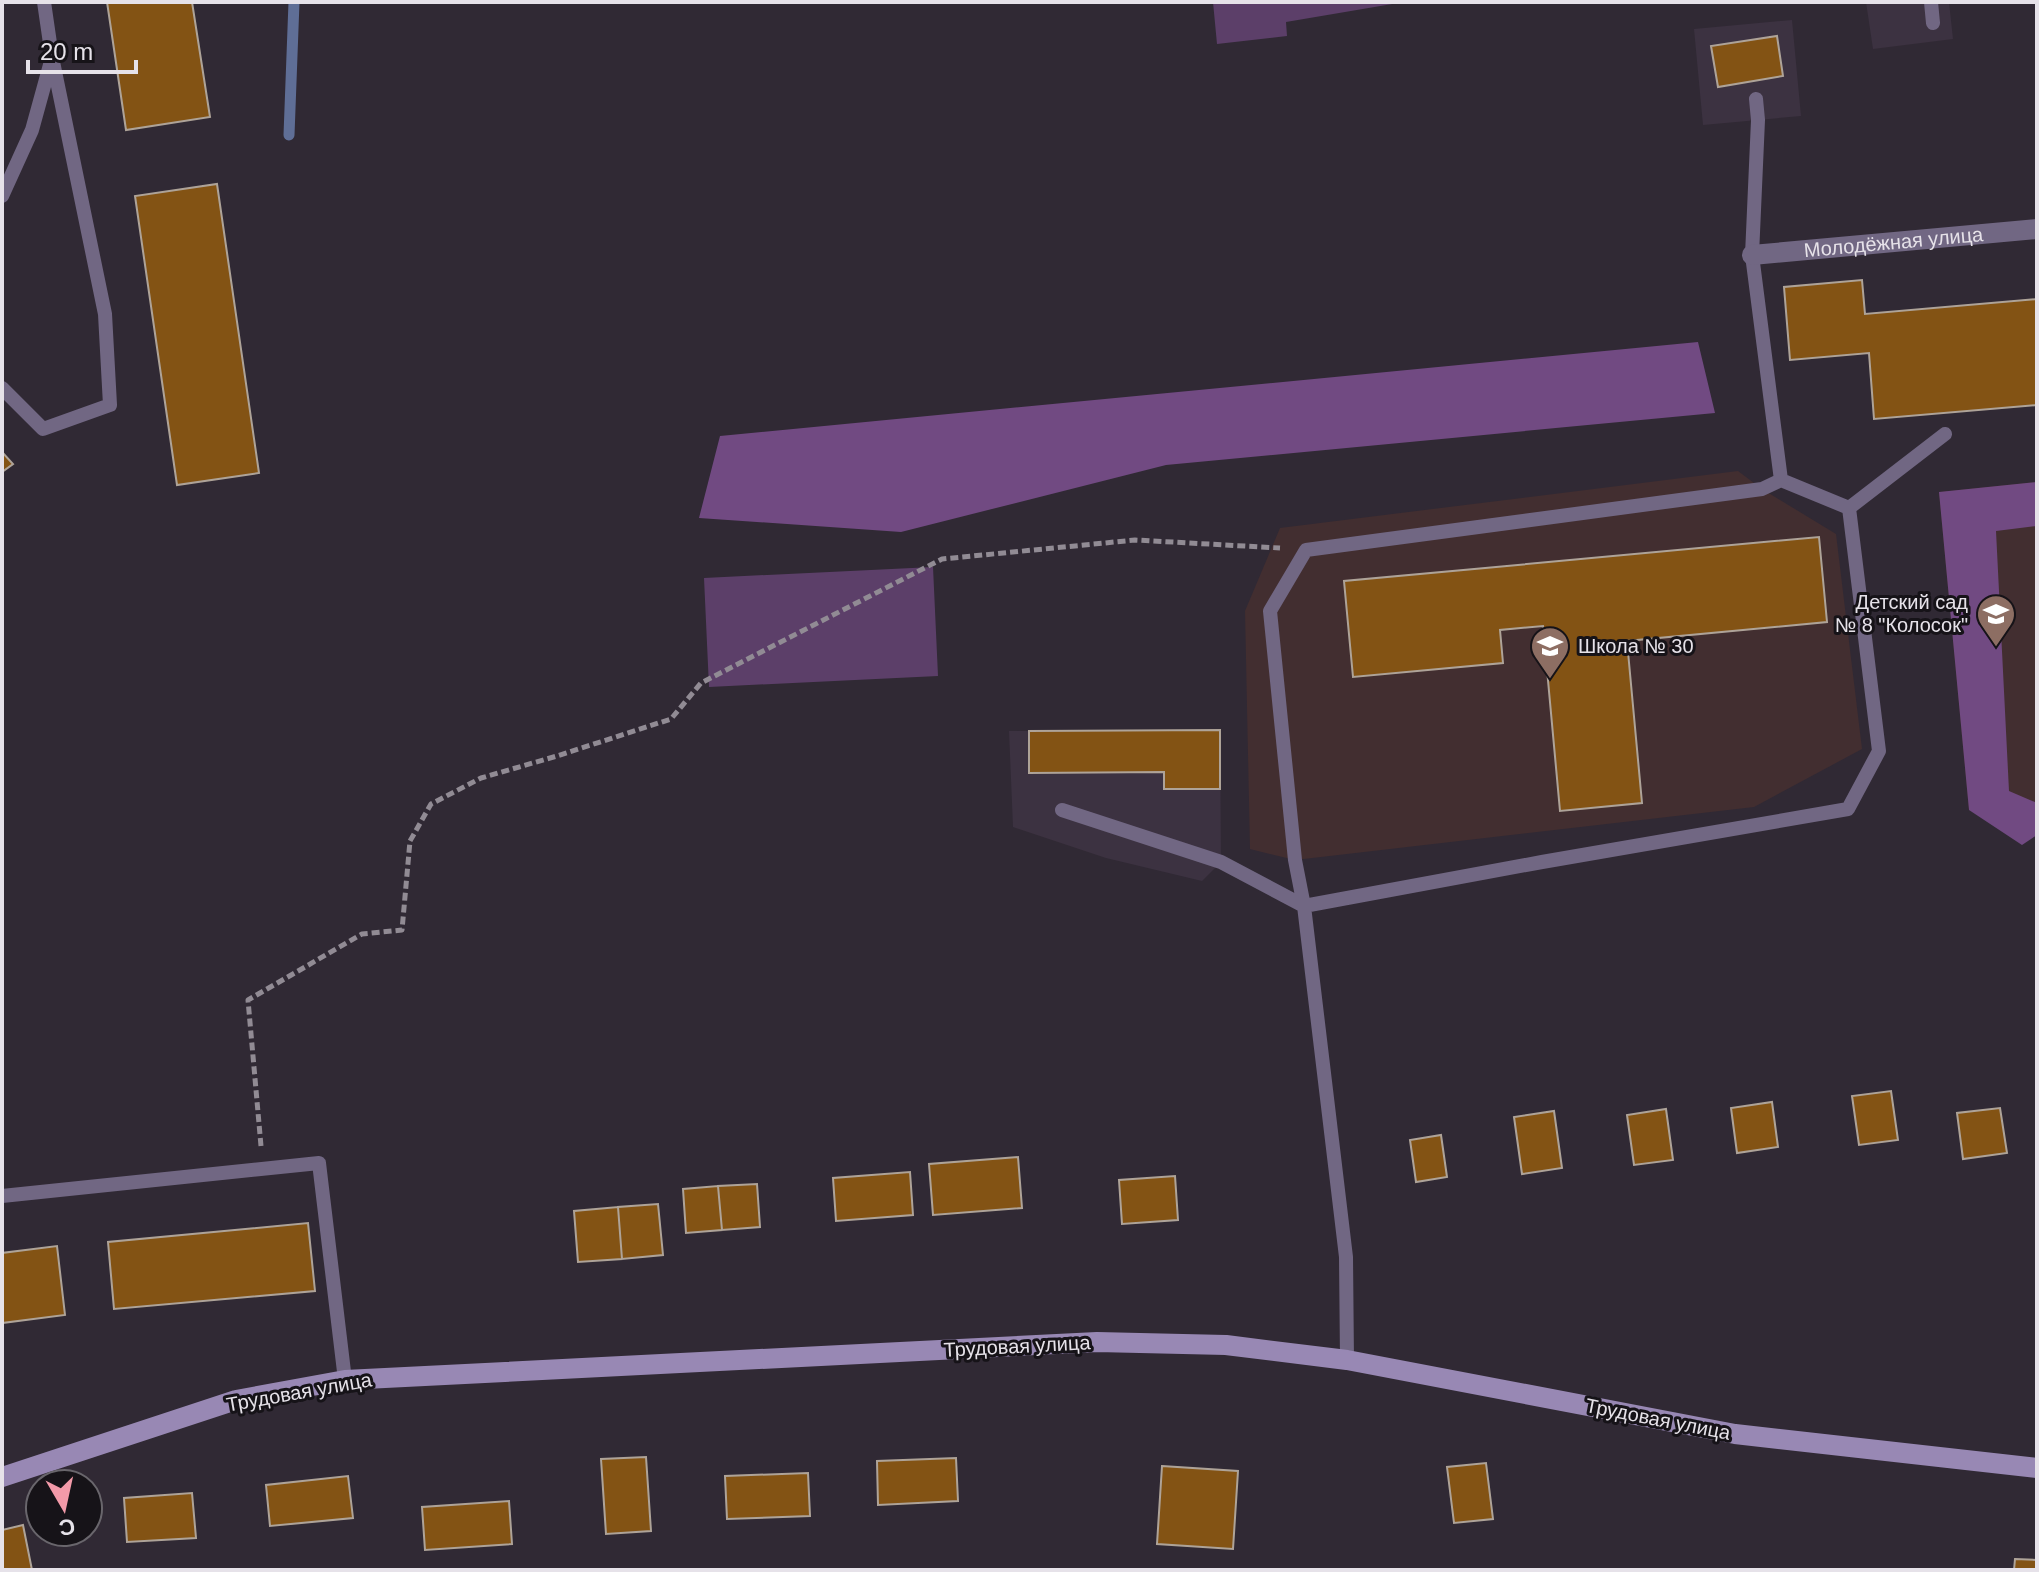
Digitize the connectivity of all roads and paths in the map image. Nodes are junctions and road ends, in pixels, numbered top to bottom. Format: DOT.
graph roads {
  1 [pos="44,2"];
  2 [pos="1931,2"];
  3 [pos="1933,23"];
  4 [pos="52,57"];
  5 [pos="1756,99"];
  6 [pos="2,196"];
  7 [pos="2037,229"];
  8 [pos="1752,255"];
  9 [pos="2,388"];
  10 [pos="1945,434"];
  11 [pos="1781,480"];
  12 [pos="1849,508"];
  13 [pos="1306,550"];
  14 [pos="1062,810"];
  15 [pos="1304,906"];
  16 [pos="263,1170"];
  17 [pos="2,1196"];
  18 [pos="1347,1360"];
  19 [pos="345,1380"];
  20 [pos="2037,1468"];
  21 [pos="2,1477"];
  1 -- 4 [label="lane"];
  2 -- 3 [label="lane"];
  4 -- 6 [label="lane"];
  4 -- 9 [label="lane"];
  5 -- 8 [label="lane"];
  7 -- 8 [label="street, Молодёжная улица"];
  8 -- 11 [label="lane"];
  10 -- 12 [label="lane"];
  11 -- 12 [label="lane"];
  11 -- 13 [label="lane"];
  12 -- 15 [label="lane"];
  13 -- 15 [label="lane"];
  13 -- 16 [label="path"];
  14 -- 15 [label="lane"];
  15 -- 18 [label="lane"];
  16 -- 17 [label="lane"];
  16 -- 19 [label="lane"];
  18 -- 19 [label="main road, Трудовая улица"];
  18 -- 20 [label="main road, Трудовая улица"];
  19 -- 21 [label="main road, Трудовая улица"];
}
